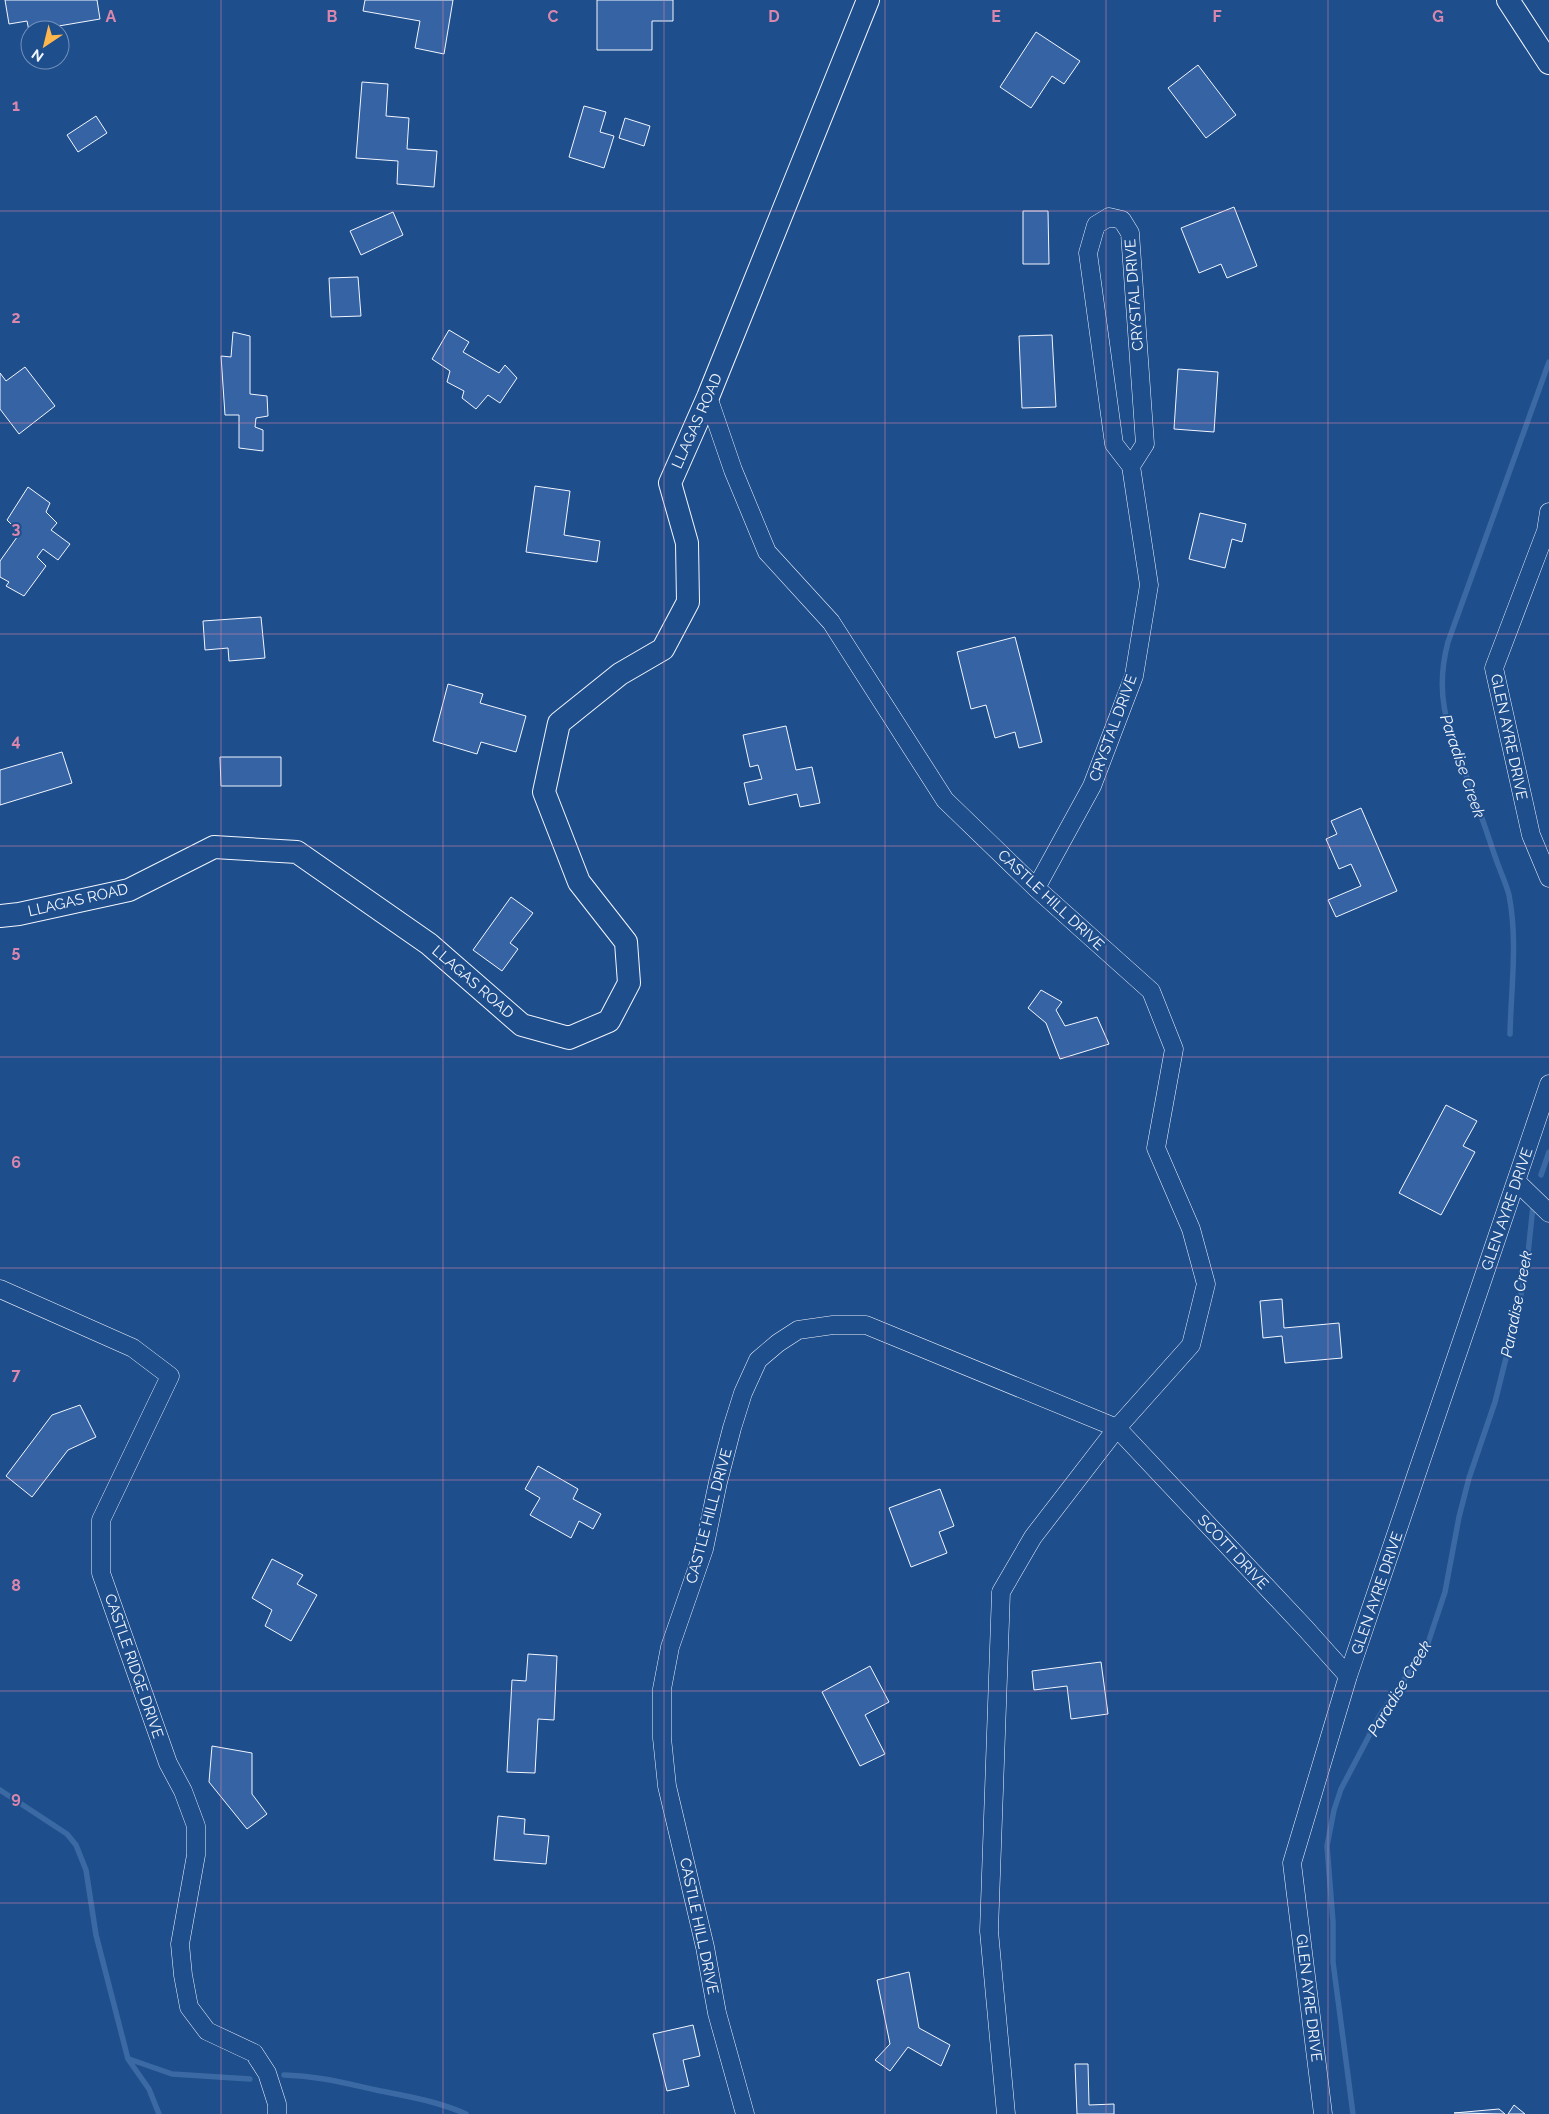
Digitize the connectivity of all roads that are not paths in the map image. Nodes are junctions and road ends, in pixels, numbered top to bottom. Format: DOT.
graph roads {
  1 [pos="868,0"];
  2 [pos="1508,0"];
  3 [pos="1549,63"];
  4 [pos="708,397"];
  5 [pos="1131,466"];
  6 [pos="1549,512"];
  7 [pos="1547,530"];
  8 [pos="1549,878"];
  9 [pos="1036,888"];
  10 [pos="0,916"];
  11 [pos="1549,1084"];
  12 [pos="1517,1182"];
  13 [pos="1549,1213"];
  14 [pos="0,1289"];
  15 [pos="1117,1428"];
  16 [pos="1348,1676"];
  17 [pos="277,2114"];
  18 [pos="745,2114"];
  19 [pos="1006,2114"];
  20 [pos="1323,2114"];
  1 -- 4 [label="street, LLAGAS ROAD"];
  2 -- 3 [label="street"];
  4 -- 9 [label="street, CASTLE HILL DRIVE"];
  4 -- 10 [label="street, LLAGAS ROAD"];
  5 -- 5 [label="street, CRYSTAL DRIVE"];
  5 -- 9 [label="street, CRYSTAL DRIVE"];
  6 -- 7 [label="street, GLEN AYRE DRIVE"];
  7 -- 8 [label="street, GLEN AYRE DRIVE"];
  9 -- 15 [label="street, CASTLE HILL DRIVE"];
  11 -- 12 [label="street, GLEN AYRE DRIVE"];
  12 -- 13 [label="street"];
  12 -- 16 [label="street, GLEN AYRE DRIVE"];
  14 -- 17 [label="street, CASTLE RIDGE DRIVE"];
  15 -- 16 [label="street, SCOTT DRIVE"];
  15 -- 18 [label="street, CASTLE HILL DRIVE"];
  15 -- 19 [label="street, CASTLE HILL DRIVE"];
  16 -- 20 [label="street, GLEN AYRE DRIVE"];
}
